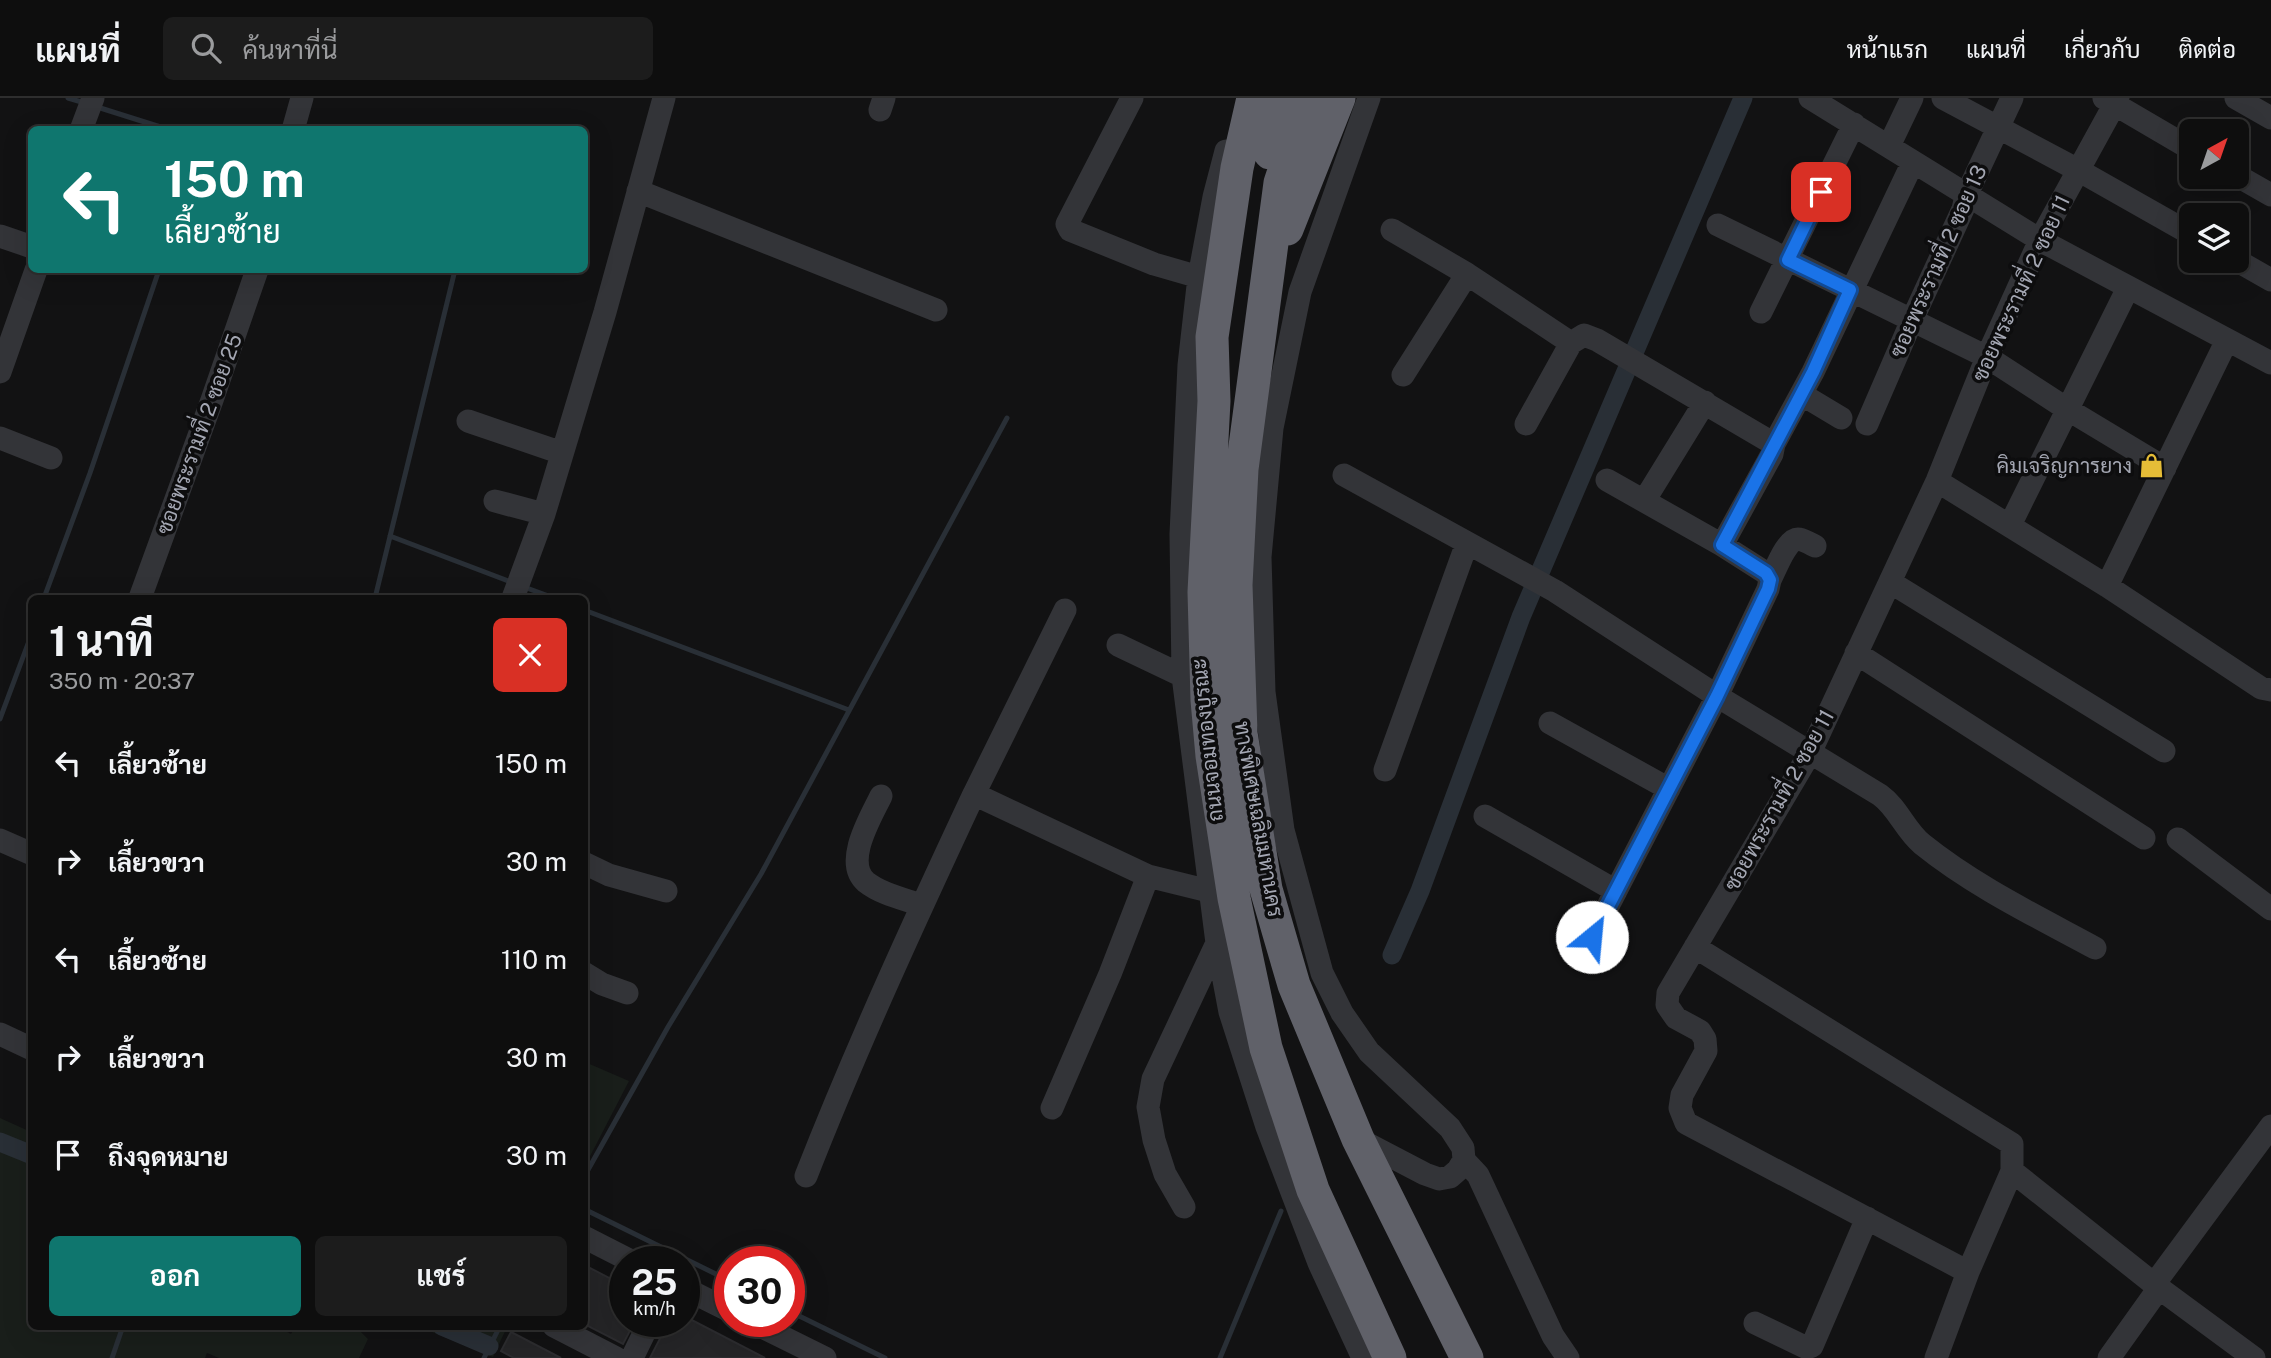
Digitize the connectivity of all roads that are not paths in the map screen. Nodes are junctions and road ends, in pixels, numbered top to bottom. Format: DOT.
graph roads {
  1 [pos="93,98"];
  2 [pos="302,98"];
  3 [pos="664,98"];
  4 [pos="1132,98"];
  5 [pos="1237,98"];
  6 [pos="1253,98"];
  7 [pos="1262,98"];
  8 [pos="1283,98"];
  9 [pos="1308,98"];
  10 [pos="1339,98"];
  11 [pos="1369,98"];
  12 [pos="1912,98"];
  13 [pos="1943,98"];
  14 [pos="2012,98"];
  15 [pos="2236,98"];
  16 [pos="2112,100"];
  17 [pos="1823,101"];
  18 [pos="2271,118"];
  19 [pos="1854,124"];
  20 [pos="83,125"];
  21 [pos="294,126"];
  22 [pos="1998,127"];
  23 [pos="2179,142"];
  24 [pos="1889,146"];
  25 [pos="1913,162"];
  26 [pos="2078,170"];
  27 [pos="2249,182"];
  28 [pos="638,191"];
  29 [pos="2271,195"];
  30 [pos="1966,196"];
  31 [pos="1718,225"];
  32 [pos="2179,227"];
  33 [pos="1392,230"];
  34 [pos="0,236"];
  35 [pos="2040,240"];
  36 [pos="28,246"];
  37 [pos="1788,260"];
  38 [pos="2249,267"];
  39 [pos="35,273"];
  40 [pos="256,273"];
  41 [pos="1467,274"];
  42 [pos="1199,277"];
  43 [pos="2271,280"];
  44 [pos="1266,284"];
  45 [pos="2128,288"];
  46 [pos="1850,290"];
  47 [pos="936,310"];
  48 [pos="1761,312"];
  49 [pos="1912,320"];
  50 [pos="2227,340"];
  51 [pos="1571,344"];
  52 [pos="1987,357"];
  53 [pos="2271,363"];
  54 [pos="0,372"];
  55 [pos="1404,375"];
  56 [pos="1801,394"];
  57 [pos="1214,401"];
  58 [pos="1705,402"];
  59 [pos="2067,409"];
  60 [pos="1842,418"];
  61 [pos="468,421"];
  62 [pos="1525,424"];
  63 [pos="1867,424"];
  64 [pos="0,438"];
  65 [pos="1774,443"];
  66 [pos="562,453"];
  67 [pos="51,458"];
  68 [pos="2165,468"];
  69 [pos="1343,475"];
  70 [pos="1607,481"];
  71 [pos="1937,481"];
  72 [pos="495,501"];
  73 [pos="1644,501"];
  74 [pos="544,514"];
  75 [pos="2010,525"];
  76 [pos="1467,543"];
  77 [pos="1722,545"];
  78 [pos="1815,546"];
  79 [pos="1770,580"];
  80 [pos="1890,582"];
  81 [pos="518,584"];
  82 [pos="2107,586"];
  83 [pos="141,595"];
  84 [pos="1065,610"];
  85 [pos="1118,645"];
  86 [pos="1856,653"];
  87 [pos="1183,676"];
  88 [pos="2271,690"];
  89 [pos="1717,696"];
  90 [pos="1550,723"];
  91 [pos="2164,751"];
  92 [pos="1810,753"];
  93 [pos="1385,770"];
  94 [pos="1669,789"];
  95 [pos="974,794"];
  96 [pos="881,796"];
  97 [pos="1485,816"];
  98 [pos="2144,838"];
  99 [pos="2178,839"];
  100 [pos="0,840"];
  101 [pos="28,851"];
  102 [pos="588,865"];
  103 [pos="1147,876"];
  104 [pos="666,891"];
  105 [pos="1209,891"];
  106 [pos="1616,891"];
  107 [pos="921,905"];
  108 [pos="2271,909"];
  109 [pos="1592,937"];
  110 [pos="1217,943"];
  111 [pos="1695,947"];
  112 [pos="2095,948"];
  113 [pos="588,975"];
  114 [pos="627,993"];
  115 [pos="0,1034"];
  116 [pos="28,1047"];
  117 [pos="1052,1108"];
  118 [pos="2271,1126"];
  119 [pos="1358,1139"];
  120 [pos="2263,1154"];
  121 [pos="1464,1160"];
  122 [pos="2012,1171"];
  123 [pos="806,1176"];
  124 [pos="1184,1207"];
  125 [pos="1867,1218"];
  126 [pos="588,1239"];
  127 [pos="609,1250"];
  128 [pos="1968,1272"];
  129 [pos="2157,1286"];
  130 [pos="1755,1323"];
  131 [pos="562,1330"];
  132 [pos="642,1337"];
  133 [pos="782,1337"];
  134 [pos="616,1358"];
  135 [pos="632,1358"];
  136 [pos="825,1358"];
  137 [pos="1363,1358"];
  138 [pos="1388,1358"];
  139 [pos="1466,1358"];
  140 [pos="1568,1358"];
  141 [pos="1936,1358"];
  142 [pos="2109,1358"];
  143 [pos="2254,1358"];
  1 -- 20 [label="street"];
  2 -- 21 [label="street"];
  3 -- 28 [label="street"];
  4 -- 42 [label="street"];
  5 -- 42 [label="street"];
  6 -- 57 [label="highway"];
  7 -- 138 [label="street, ถนนจอมทองบูรณะ"];
  8 -- 57 [label="highway"];
  9 -- 44 [label="highway"];
  10 -- 44 [label="highway"];
  11 -- 121 [label="street"];
  12 -- 24 [label="street"];
  13 -- 22 [label="street"];
  14 -- 22 [label="street, ซอยพระรามที่ 2 ซอย 13"];
  15 -- 18 [label="street"];
  16 -- 23 [label="street"];
  16 -- 26 [label="street, ซอยพระรามที่ 2 ซอย 11"];
  17 -- 19 [label="street"];
  19 -- 24 [label="street"];
  19 -- 37 [label="street"];
  22 -- 26 [label="street"];
  22 -- 30 [label="street, ซอยพระรามที่ 2 ซอย 13"];
  24 -- 25 [label="street"];
  25 -- 30 [label="street"];
  25 -- 46 [label="street"];
  26 -- 32 [label="street"];
  26 -- 35 [label="street, ซอยพระรามที่ 2 ซอย 11"];
  27 -- 29 [label="street"];
  28 -- 47 [label="street"];
  28 -- 66 [label="street"];
  30 -- 35 [label="street"];
  30 -- 49 [label="street, ซอยพระรามที่ 2 ซอย 13"];
  31 -- 37 [label="street"];
  33 -- 41 [label="street"];
  34 -- 36 [label="street"];
  35 -- 45 [label="street"];
  35 -- 52 [label="street, ซอยพระรามที่ 2 ซอย 11"];
  37 -- 46 [label="street"];
  37 -- 48 [label="street"];
  38 -- 43 [label="street"];
  39 -- 54 [label="street"];
  40 -- 83 [label="street, ซอยพระรามที่ 2 ซอย 25"];
  41 -- 51 [label="street"];
  41 -- 55 [label="street"];
  42 -- 87 [label="street"];
  44 -- 119 [label="highway, ทางพิเศษเฉลิมมหานคร"];
  45 -- 50 [label="street"];
  45 -- 59 [label="street"];
  46 -- 49 [label="street"];
  46 -- 56 [label="street"];
  49 -- 52 [label="street"];
  49 -- 63 [label="street, ซอยพระรามที่ 2 ซอย 13"];
  50 -- 53 [label="street"];
  50 -- 68 [label="street"];
  51 -- 58 [label="street"];
  51 -- 62 [label="street"];
  52 -- 59 [label="street"];
  52 -- 71 [label="street, ซอยพระรามที่ 2 ซอย 11"];
  56 -- 60 [label="street"];
  56 -- 65 [label="street"];
  57 -- 138 [label="highway, ทางพิเศษเฉลิมมหานคร"];
  58 -- 65 [label="street"];
  58 -- 73 [label="street"];
  59 -- 68 [label="street"];
  59 -- 75 [label="street"];
  61 -- 66 [label="street"];
  64 -- 67 [label="street"];
  65 -- 77 [label="street"];
  66 -- 74 [label="street"];
  68 -- 82 [label="street"];
  69 -- 76 [label="street"];
  70 -- 73 [label="street"];
  71 -- 75 [label="street"];
  71 -- 80 [label="street, ซอยพระรามที่ 2 ซอย 11"];
  72 -- 74 [label="street"];
  73 -- 77 [label="street"];
  74 -- 81 [label="street"];
  75 -- 82 [label="street"];
  76 -- 89 [label="street"];
  76 -- 93 [label="street"];
  77 -- 79 [label="street"];
  78 -- 79 [label="street"];
  79 -- 89 [label="street"];
  80 -- 86 [label="street, ซอยพระรามที่ 2 ซอย 11"];
  80 -- 91 [label="street"];
  82 -- 88 [label="street"];
  84 -- 95 [label="street"];
  85 -- 87 [label="street"];
  86 -- 92 [label="street, ซอยพระรามที่ 2 ซอย 11"];
  86 -- 98 [label="street"];
  87 -- 105 [label="street"];
  89 -- 92 [label="street"];
  89 -- 94 [label="street"];
  90 -- 94 [label="street"];
  92 -- 111 [label="street, ซอยพระรามที่ 2 ซอย 11"];
  92 -- 112 [label="street"];
  94 -- 106 [label="street"];
  95 -- 103 [label="street"];
  95 -- 107 [label="street"];
  96 -- 107 [label="street"];
  97 -- 106 [label="street"];
  99 -- 108 [label="street"];
  100 -- 101 [label="street"];
  102 -- 104 [label="street"];
  103 -- 105 [label="street"];
  103 -- 117 [label="street"];
  105 -- 110 [label="street"];
  106 -- 109 [label="street"];
  107 -- 123 [label="street"];
  110 -- 124 [label="street"];
  110 -- 137 [label="street"];
  111 -- 122 [label="street"];
  111 -- 125 [label="street, ซอยพระรามที่ 2 ซอย 11"];
  113 -- 114 [label="street"];
  115 -- 116 [label="street"];
  118 -- 120 [label="street"];
  119 -- 121 [label="street"];
  119 -- 139 [label="highway, ทางพิเศษเฉลิมมหานคร"];
  120 -- 129 [label="street"];
  121 -- 140 [label="street"];
  122 -- 128 [label="street"];
  122 -- 129 [label="street"];
  125 -- 128 [label="street, ซอยพระรามที่ 2 ซอย 11"];
  125 -- 130 [label="street"];
  126 -- 127 [label="street"];
  128 -- 141 [label="street"];
  129 -- 142 [label="street"];
  129 -- 143 [label="street"];
  131 -- 134 [label="street"];
  132 -- 135 [label="street"];
  133 -- 136 [label="street"];
}
